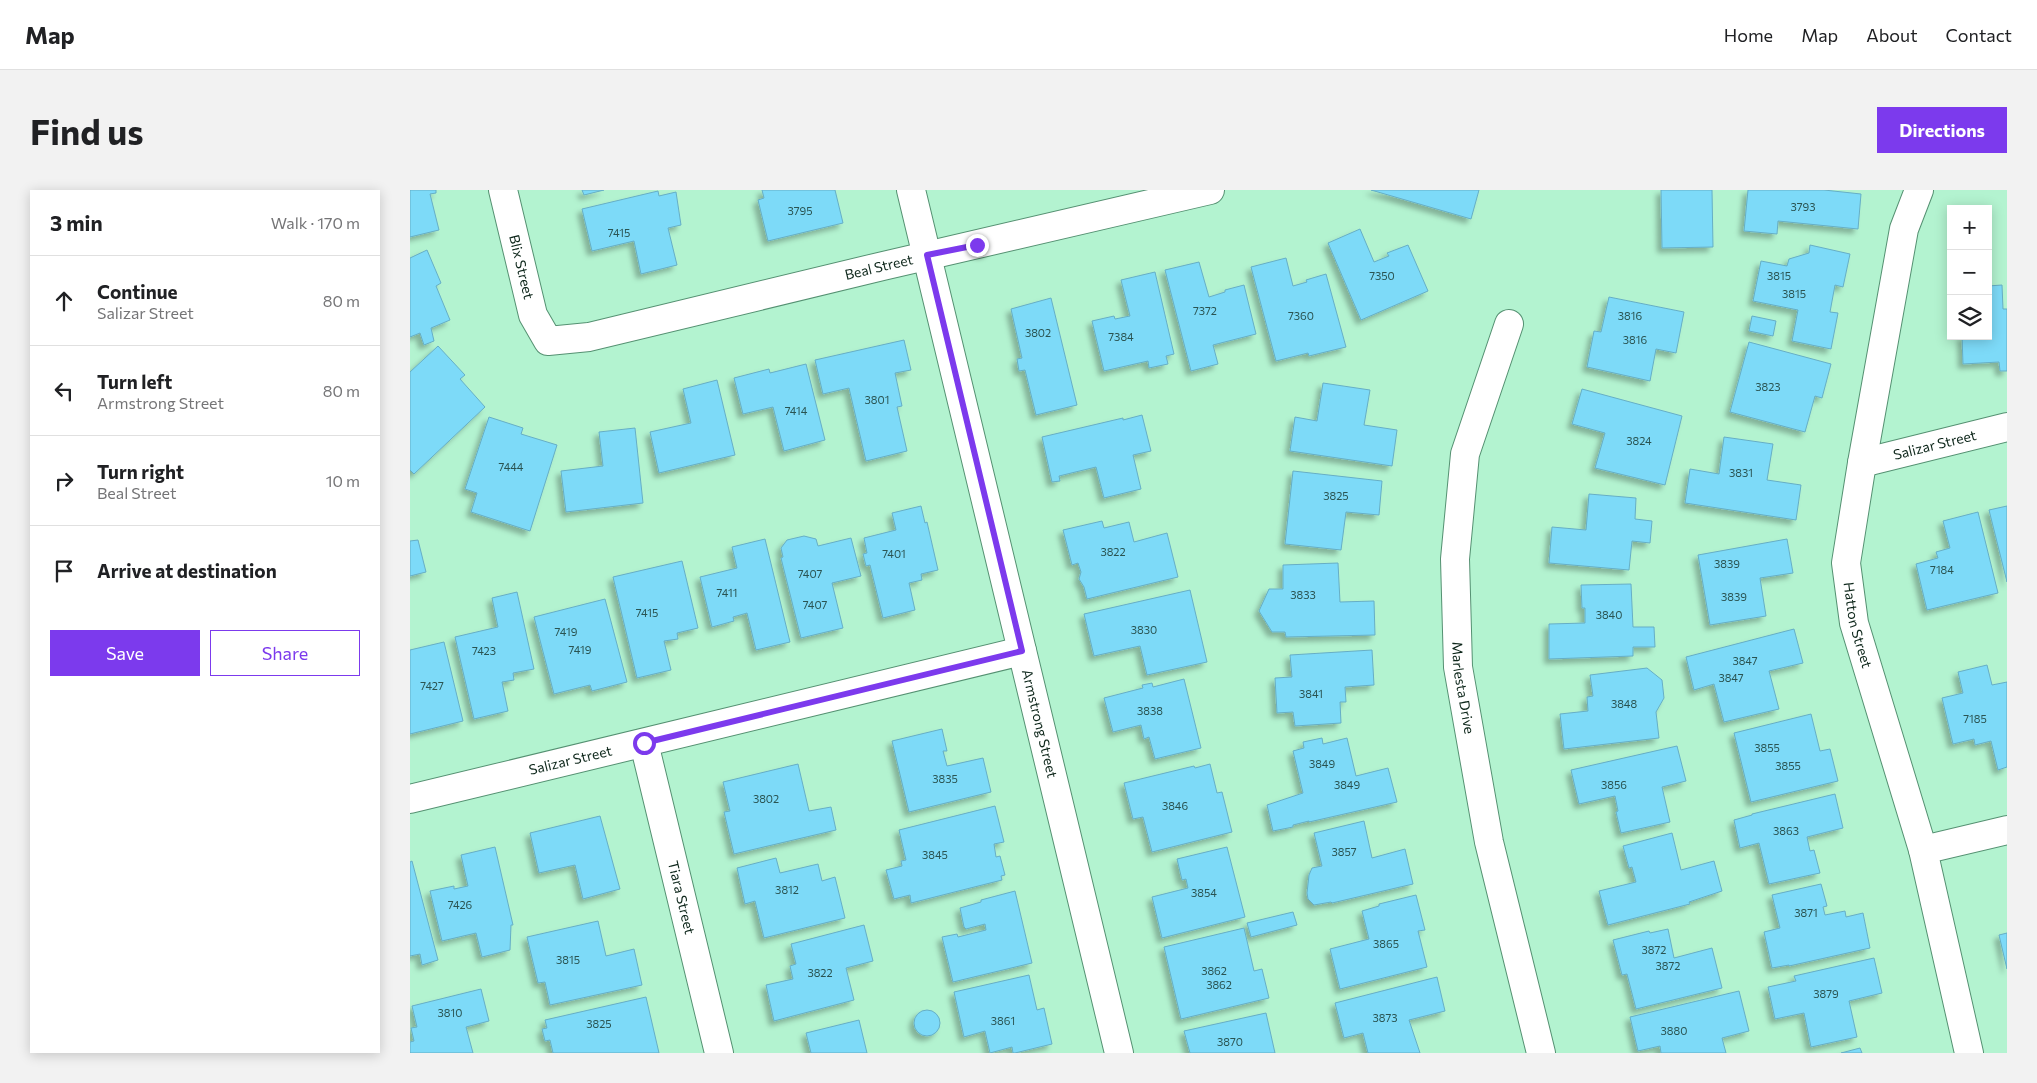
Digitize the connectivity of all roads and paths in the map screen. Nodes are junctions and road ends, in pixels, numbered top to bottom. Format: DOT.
graph roads {
  1 [pos="503,190"];
  2 [pos="911,190"];
  3 [pos="1210,190"];
  4 [pos="1919,190"];
  5 [pos="927,255"];
  6 [pos="1509,324"];
  7 [pos="548,341"];
  8 [pos="2007,428"];
  9 [pos="1862,463"];
  10 [pos="1022,651"];
  11 [pos="644,743"];
  12 [pos="410,799"];
  13 [pos="2007,830"];
  14 [pos="1923,850"];
  15 [pos="718,1053"];
  16 [pos="1119,1053"];
  17 [pos="1541,1053"];
  18 [pos="1969,1053"];
  1 -- 7 [label="street, Blix Street"];
  2 -- 5 [label="street, Armstrong Street"];
  3 -- 5 [label="street, Beal Street"];
  4 -- 9 [label="street, Hatton Street"];
  5 -- 7 [label="street, Beal Street"];
  5 -- 10 [label="street, Armstrong Street"];
  6 -- 17 [label="street, Marlesta Drive"];
  8 -- 9 [label="street, Salizar Street"];
  9 -- 14 [label="street, Hatton Street"];
  10 -- 11 [label="street, Salizar Street"];
  10 -- 16 [label="street, Armstrong Street"];
  11 -- 12 [label="street, Salizar Street"];
  11 -- 15 [label="street, Tiara Street"];
  13 -- 14 [label="street"];
  14 -- 18 [label="street, Hatton Street"];
}
